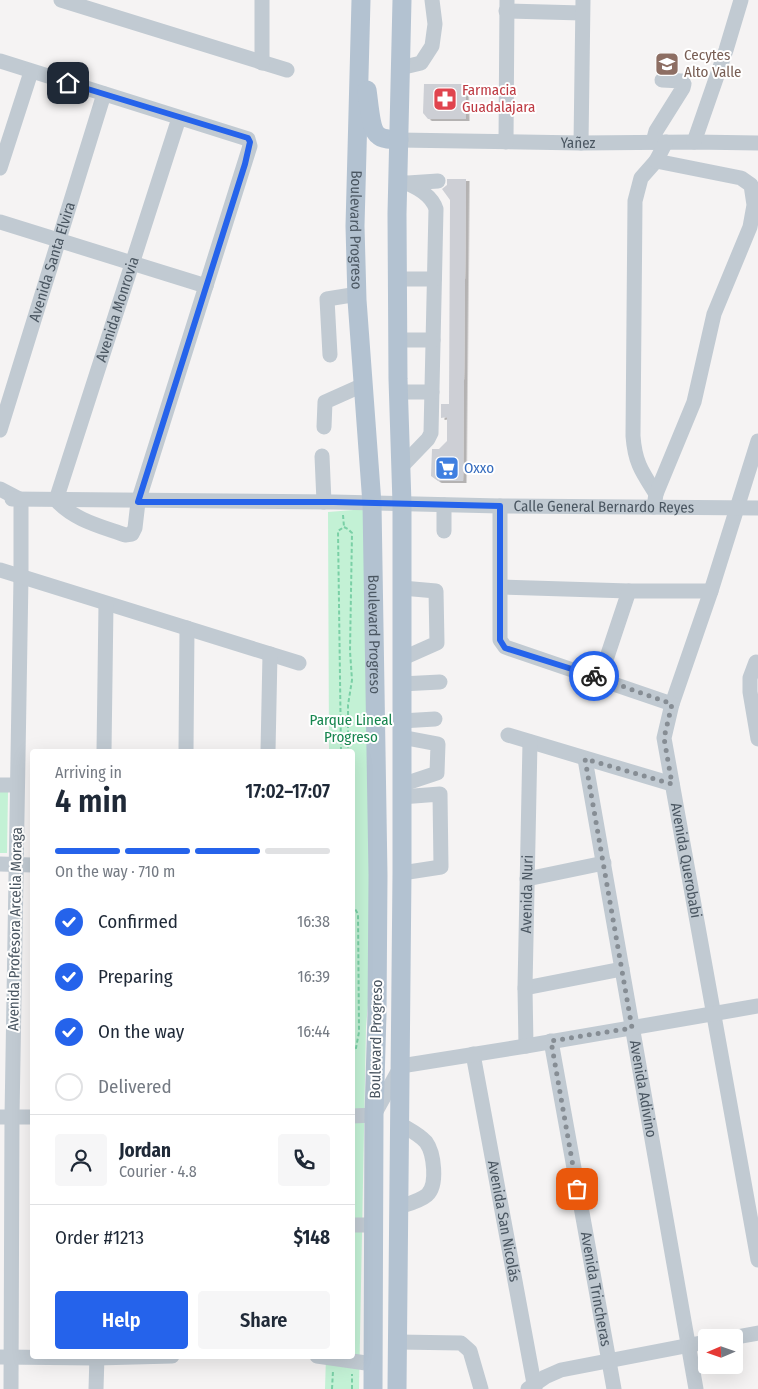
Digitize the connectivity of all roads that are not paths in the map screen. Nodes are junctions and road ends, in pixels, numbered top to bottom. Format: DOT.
graph roads {
  1 [pos="61,0"];
  2 [pos="262,0"];
  3 [pos="361,0"];
  4 [pos="402,0"];
  5 [pos="432,0"];
  6 [pos="741,0"];
  7 [pos="507,6"];
  8 [pos="583,7"];
  9 [pos="360,19"];
  10 [pos="0,61"];
  11 [pos="262,62"];
  12 [pos="400,68"];
  13 [pos="287,70"];
  14 [pos="31,72"];
  15 [pos="662,80"];
  16 [pos="104,94"];
  17 [pos="179,118"];
  18 [pos="398,140"];
  19 [pos="506,142"];
  20 [pos="660,142"];
  21 [pos="694,142"];
  22 [pos="4,143"];
  23 [pos="581,143"];
  24 [pos="758,143"];
  25 [pos="656,161"];
  26 [pos="0,168"];
  27 [pos="438,181"];
  28 [pos="403,182"];
  29 [pos="0,222"];
  30 [pos="59,240"];
  31 [pos="133,263"];
  32 [pos="434,278"];
  33 [pos="398,279"];
  34 [pos="206,286"];
  35 [pos="358,294"];
  36 [pos="398,340"];
  37 [pos="433,340"];
  38 [pos="330,355"];
  39 [pos="363,385"];
  40 [pos="399,392"];
  41 [pos="432,392"];
  42 [pos="324,427"];
  43 [pos="0,430"];
  44 [pos="758,441"];
  45 [pos="322,456"];
  46 [pos="401,467"];
  47 [pos="0,489"];
  48 [pos="0,499"];
  49 [pos="21,500"];
  50 [pos="56,500"];
  51 [pos="655,501"];
  52 [pos="138,502"];
  53 [pos="324,502"];
  54 [pos="372,504"];
  55 [pos="402,504"];
  56 [pos="444,505"];
  57 [pos="500,506"];
  58 [pos="737,508"];
  59 [pos="758,508"];
  60 [pos="444,531"];
  61 [pos="0,570"];
  62 [pos="22,577"];
  63 [pos="501,586"];
  64 [pos="402,588"];
  65 [pos="629,591"];
  66 [pos="711,591"];
  67 [pos="106,604"];
  68 [pos="187,628"];
  69 [pos="270,654"];
  70 [pos="401,659"];
  71 [pos="756,662"];
  72 [pos="298,663"];
  73 [pos="600,678"];
  74 [pos="440,682"];
  75 [pos="401,684"];
  76 [pos="672,704"];
  77 [pos="435,719"];
  78 [pos="401,729"];
  79 [pos="508,735"];
  80 [pos="758,739"];
  81 [pos="530,742"];
  82 [pos="104,749"];
  83 [pos="186,749"];
  84 [pos="268,749"];
  85 [pos="585,759"];
  86 [pos="672,784"];
  87 [pos="0,785"];
  88 [pos="17,785"];
  89 [pos="401,791"];
  90 [pos="604,863"];
  91 [pos="0,864"];
  92 [pos="16,864"];
  93 [pos="30,865"];
  94 [pos="402,873"];
  95 [pos="527,879"];
  96 [pos="7,945"];
  97 [pos="622,969"];
  98 [pos="525,988"];
  99 [pos="758,1006"];
  100 [pos="377,1014"];
  101 [pos="715,1014"];
  102 [pos="7,1026"];
  103 [pos="632,1028"];
  104 [pos="551,1041"];
  105 [pos="526,1046"];
  106 [pos="473,1054"];
  107 [pos="401,1066"];
  108 [pos="374,1115"];
  109 [pos="355,1116"];
  110 [pos="6,1117"];
  111 [pos="30,1117"];
  112 [pos="400,1124"];
  113 [pos="399,1175"];
  114 [pos="399,1208"];
  115 [pos="355,1226"];
  116 [pos="374,1226"];
  117 [pos="758,1260"];
  118 [pos="758,1333"];
  119 [pos="743,1336"];
  120 [pos="398,1342"];
  121 [pos="698,1343"];
  122 [pos="688,1345"];
  123 [pos="6,1357"];
  124 [pos="30,1357"];
  125 [pos="97,1359"];
  126 [pos="333,1359"];
  127 [pos="609,1360"];
  128 [pos="373,1364"];
  129 [pos="532,1387"];
  130 [pos="11,1389"];
  131 [pos="96,1389"];
  132 [pos="373,1389"];
  133 [pos="397,1389"];
  134 [pos="481,1389"];
  135 [pos="614,1389"];
  136 [pos="696,1389"];
  1 -- 11 [label="street"];
  2 -- 11 [label="street"];
  3 -- 9 [label="main road, Boulevard Progreso"];
  4 -- 12 [label="main road, Boulevard Progreso"];
  5 -- 12 [label="street"];
  6 -- 21 [label="street"];
  7 -- 8 [label="street"];
  7 -- 19 [label="street"];
  8 -- 23 [label="street"];
  9 -- 18 [label="main road"];
  9 -- 35 [label="main road, Boulevard Progreso"];
  10 -- 14 [label="street"];
  11 -- 13 [label="street"];
  12 -- 18 [label="main road, Boulevard Progreso"];
  14 -- 16 [label="street"];
  14 -- 22 [label="street"];
  15 -- 20 [label="street"];
  16 -- 17 [label="street"];
  16 -- 30 [label="street, Avenida Santa Elvira"];
  17 -- 31 [label="street, Avenida Monrovia"];
  17 -- 34 [label="street"];
  18 -- 19 [label="street, Yañez"];
  18 -- 28 [label="main road, Boulevard Progreso"];
  19 -- 23 [label="street, Yañez"];
  20 -- 21 [label="street, Yañez"];
  20 -- 23 [label="street, Yañez"];
  20 -- 25 [label="street"];
  21 -- 24 [label="street, Yañez"];
  22 -- 26 [label="street"];
  25 -- 51 [label="street"];
  25 -- 51 [label="street"];
  27 -- 28 [label="street"];
  28 -- 32 [label="street"];
  28 -- 33 [label="main road, Boulevard Progreso"];
  29 -- 30 [label="street"];
  30 -- 31 [label="street"];
  30 -- 43 [label="street, Avenida Santa Elvira"];
  31 -- 34 [label="street"];
  31 -- 50 [label="street, Avenida Monrovia"];
  32 -- 33 [label="street"];
  32 -- 37 [label="street"];
  33 -- 36 [label="main road, Boulevard Progreso"];
  34 -- 52 [label="street"];
  35 -- 38 [label="street"];
  35 -- 39 [label="main road, Boulevard Progreso"];
  36 -- 37 [label="street"];
  36 -- 40 [label="main road, Boulevard Progreso"];
  37 -- 41 [label="street"];
  39 -- 42 [label="street"];
  39 -- 54 [label="main road, Boulevard Progreso"];
  40 -- 41 [label="street"];
  40 -- 46 [label="main road, Boulevard Progreso"];
  41 -- 46 [label="street"];
  44 -- 58 [label="street, Avenida Querobabi"];
  45 -- 53 [label="street"];
  46 -- 55 [label="main road, Boulevard Progreso"];
  47 -- 49 [label="street"];
  48 -- 49 [label="street, Calle General Bernardo Reyes"];
  49 -- 50 [label="street, Calle General Bernardo Reyes"];
  49 -- 62 [label="street, Avenida Profesora Arcelia Moraga"];
  50 -- 52 [label="street, Calle General Bernardo Reyes"];
  50 -- 52 [label="street"];
  51 -- 57 [label="street, Calle General Bernardo Reyes"];
  51 -- 58 [label="street, Calle General Bernardo Reyes"];
  52 -- 53 [label="street, Calle General Bernardo Reyes"];
  53 -- 54 [label="street, Calle General Bernardo Reyes"];
  54 -- 55 [label="street, Calle General Bernardo Reyes"];
  54 -- 100 [label="main road, Boulevard Progreso"];
  55 -- 56 [label="street, Calle General Bernardo Reyes"];
  55 -- 64 [label="main road, Boulevard Progreso"];
  56 -- 57 [label="street, Calle General Bernardo Reyes"];
  56 -- 60 [label="street"];
  57 -- 63 [label="street"];
  58 -- 59 [label="street, Calle General Bernardo Reyes"];
  58 -- 66 [label="street, Avenida Querobabi"];
  61 -- 62 [label="street"];
  62 -- 67 [label="street"];
  62 -- 88 [label="street, Avenida Profesora Arcelia Moraga"];
  63 -- 65 [label="street"];
  63 -- 73 [label="street"];
  64 -- 70 [label="main road, Boulevard Progreso"];
  64 -- 70 [label="street"];
  65 -- 66 [label="street"];
  65 -- 73 [label="street"];
  66 -- 76 [label="street, Avenida Querobabi"];
  67 -- 68 [label="street"];
  67 -- 82 [label="street"];
  68 -- 69 [label="street"];
  68 -- 83 [label="street"];
  69 -- 72 [label="street"];
  69 -- 84 [label="street"];
  70 -- 75 [label="main road, Boulevard Progreso"];
  71 -- 80 [label="street"];
  73 -- 76 [label="street"];
  74 -- 75 [label="street"];
  75 -- 78 [label="main road, Boulevard Progreso"];
  76 -- 86 [label="street, Avenida Querobabi"];
  77 -- 78 [label="street"];
  78 -- 89 [label="main road, Boulevard Progreso"];
  78 -- 89 [label="street"];
  79 -- 81 [label="street"];
  81 -- 85 [label="street"];
  81 -- 95 [label="street, Avenida Nuri"];
  85 -- 86 [label="street"];
  85 -- 90 [label="street, Avenida Adivino"];
  86 -- 101 [label="street, Avenida Querobabi"];
  87 -- 88 [label="street"];
  88 -- 92 [label="street, Avenida Profesora Arcelia Moraga"];
  89 -- 94 [label="main road, Boulevard Progreso"];
  89 -- 94 [label="street"];
  90 -- 95 [label="street"];
  90 -- 97 [label="street, Avenida Adivino"];
  91 -- 92 [label="street"];
  92 -- 93 [label="street"];
  92 -- 96 [label="street, Avenida Profesora Arcelia Moraga"];
  94 -- 107 [label="main road, Boulevard Progreso"];
  95 -- 98 [label="street, Avenida Nuri"];
  96 -- 102 [label="street, Avenida Profesora Arcelia Moraga"];
  97 -- 98 [label="street"];
  97 -- 103 [label="street, Avenida Adivino"];
  98 -- 105 [label="street, Avenida Nuri"];
  99 -- 101 [label="street"];
  100 -- 107 [label="main road"];
  100 -- 108 [label="main road, Boulevard Progreso"];
  101 -- 103 [label="street"];
  101 -- 117 [label="street, Avenida Querobabi"];
  102 -- 110 [label="street, Avenida Profesora Arcelia Moraga"];
  103 -- 104 [label="street"];
  103 -- 122 [label="street, Avenida Adivino"];
  104 -- 105 [label="street"];
  104 -- 127 [label="street, Avenida Trincheras"];
  105 -- 106 [label="street"];
  106 -- 107 [label="street"];
  106 -- 129 [label="street, Avenida San Nicolás"];
  107 -- 108 [label="street"];
  107 -- 112 [label="main road, Boulevard Progreso"];
  108 -- 109 [label="street"];
  108 -- 113 [label="main road"];
  108 -- 116 [label="main road, Boulevard Progreso"];
  110 -- 111 [label="street"];
  110 -- 123 [label="street, Avenida Profesora Arcelia Moraga"];
  112 -- 113 [label="main road, Boulevard Progreso"];
  112 -- 114 [label="street"];
  113 -- 114 [label="main road, Boulevard Progreso"];
  114 -- 120 [label="main road, Boulevard Progreso"];
  115 -- 116 [label="street"];
  116 -- 128 [label="main road, Boulevard Progreso"];
  118 -- 119 [label="street"];
  120 -- 133 [label="main road, Boulevard Progreso"];
  120 -- 134 [label="street"];
  121 -- 122 [label="street"];
  122 -- 127 [label="street"];
  122 -- 136 [label="street, Avenida Adivino"];
  123 -- 124 [label="street"];
  123 -- 130 [label="street, Avenida Profesora Arcelia Moraga"];
  125 -- 131 [label="street"];
  126 -- 128 [label="street"];
  127 -- 129 [label="street"];
  127 -- 135 [label="street, Avenida Trincheras"];
  128 -- 132 [label="main road, Boulevard Progreso"];
}
